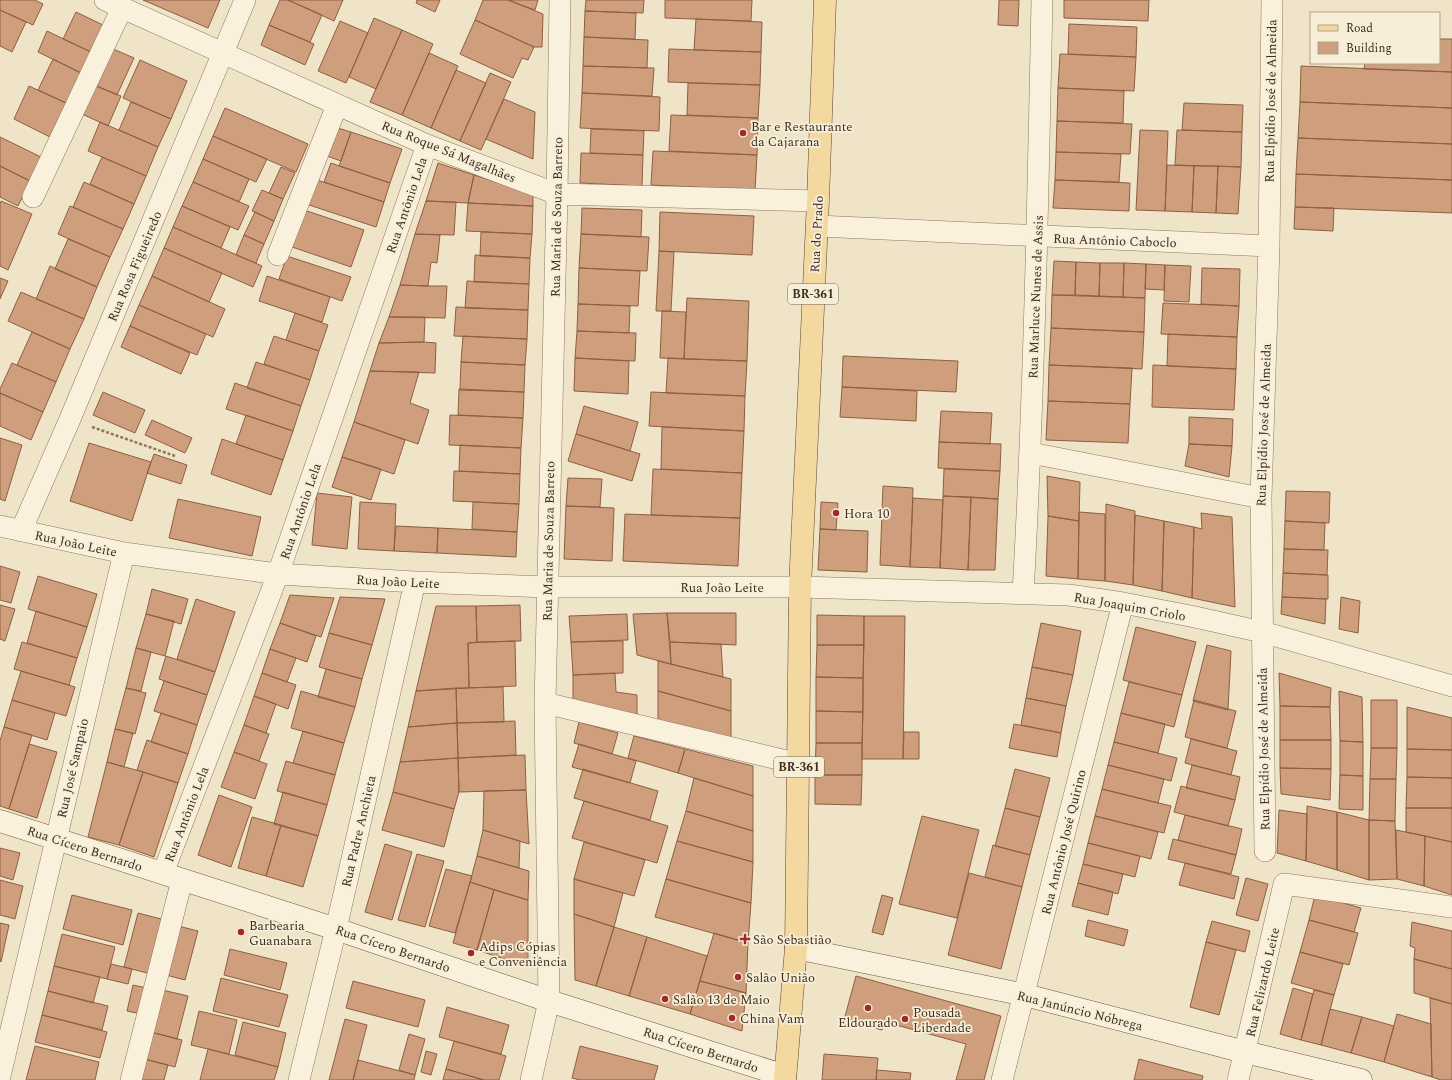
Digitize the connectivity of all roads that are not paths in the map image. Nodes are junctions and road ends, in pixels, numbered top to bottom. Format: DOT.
graph roads {
  1 [pos="245,0"];
  2 [pos="560,0"];
  3 [pos="825,0"];
  4 [pos="1042,0"];
  5 [pos="1272,0"];
  6 [pos="113,4"];
  7 [pos="223,54"];
  8 [pos="336,105"];
  9 [pos="427,145"];
  10 [pos="557,194"];
  11 [pos="33,197"];
  12 [pos="818,201"];
  13 [pos="817,226"];
  14 [pos="1037,236"];
  15 [pos="1269,246"];
  16 [pos="278,256"];
  17 [pos="1031,453"];
  18 [pos="1261,498"];
  19 [pos="0,526"];
  20 [pos="21,531"];
  21 [pos="124,553"];
  22 [pos="278,574"];
  23 [pos="415,582"];
  24 [pos="547,587"];
  25 [pos="800,587"];
  26 [pos="1023,594"];
  27 [pos="1123,603"];
  28 [pos="1262,632"];
  29 [pos="1452,686"];
  30 [pos="545,703"];
  31 [pos="799,764"];
  32 [pos="0,820"];
  33 [pos="55,839"];
  34 [pos="1265,851"];
  35 [pos="172,876"];
  36 [pos="1452,907"];
  37 [pos="336,929"];
  38 [pos="796,948"];
  39 [pos="1025,995"];
  40 [pos="549,1001"];
  41 [pos="1246,1052"];
  42 [pos="0,1076"];
  43 [pos="785,1079"];
  44 [pos="131,1080"];
  45 [pos="299,1080"];
  46 [pos="531,1080"];
  47 [pos="1002,1080"];
  48 [pos="1238,1080"];
  49 [pos="1361,1080"];
  1 -- 7 [label="street, Rua Rosa Figueiredo"];
  2 -- 10 [label="street, Rua Maria de Souza Barreto"];
  3 -- 12 [label="main road, Rua do Prado / BR-361"];
  4 -- 14 [label="street, Rua Marluce Nunes de Assis"];
  5 -- 15 [label="street, Rua Elpídio José de Almeida"];
  6 -- 7 [label="street, Rua Roque Sá Magalhães"];
  6 -- 11 [label="street"];
  7 -- 8 [label="street, Rua Roque Sá Magalhães"];
  7 -- 20 [label="street, Rua Rosa Figueiredo"];
  8 -- 9 [label="street, Rua Roque Sá Magalhães"];
  8 -- 16 [label="street"];
  9 -- 10 [label="street, Rua Roque Sá Magalhães"];
  9 -- 22 [label="street, Rua Antônio Lela"];
  10 -- 12 [label="street, Rua Roque Sá Magalhães"];
  10 -- 24 [label="street, Rua Maria de Souza Barreto"];
  12 -- 13 [label="main road, Rua do Prado / BR-361"];
  13 -- 14 [label="street, Rua Antônio Caboclo"];
  13 -- 25 [label="main road, Rua do Prado / BR-361"];
  14 -- 15 [label="street, Rua Antônio Caboclo"];
  14 -- 17 [label="street, Rua Marluce Nunes de Assis"];
  15 -- 18 [label="street, Rua Elpídio José de Almeida"];
  17 -- 18 [label="street"];
  17 -- 26 [label="street, Rua Marluce Nunes de Assis"];
  18 -- 28 [label="street, Rua Elpídio José de Almeida"];
  19 -- 20 [label="street, Rua João Leite"];
  20 -- 21 [label="street, Rua João Leite"];
  21 -- 22 [label="street, Rua João Leite"];
  21 -- 33 [label="street, Rua José Sampaio"];
  22 -- 23 [label="street, Rua João Leite"];
  22 -- 35 [label="street, Rua Antônio Lela"];
  23 -- 24 [label="street, Rua João Leite"];
  23 -- 37 [label="street, Rua Padre Anchieta"];
  24 -- 25 [label="street, Rua João Leite"];
  24 -- 30 [label="street, Rua Maria de Souza Barreto"];
  25 -- 26 [label="street, Rua Joaquim Criolo"];
  25 -- 31 [label="main road, BR-361"];
  26 -- 27 [label="street, Rua Joaquim Criolo"];
  27 -- 28 [label="street, Rua Joaquim Criolo"];
  27 -- 39 [label="street, Rua Antônio José Quirino"];
  28 -- 29 [label="street, Rua Joaquim Criolo"];
  28 -- 34 [label="street, Rua Elpídio José de Almeida"];
  30 -- 31 [label="street"];
  30 -- 40 [label="street, Rua Maria de Souza Barreto"];
  31 -- 38 [label="main road, BR-361"];
  32 -- 33 [label="street, Rua Cícero Bernardo"];
  33 -- 35 [label="street, Rua Cícero Bernardo"];
  33 -- 42 [label="street, Rua José Sampaio"];
  35 -- 37 [label="street, Rua Cícero Bernardo"];
  35 -- 44 [label="street, Rua Antônio Lela"];
  36 -- 41 [label="street, Rua Felizardo Leite"];
  37 -- 40 [label="street, Rua Cícero Bernardo"];
  37 -- 45 [label="street, Rua Padre Anchieta"];
  38 -- 39 [label="street, Rua Janúncio Nóbrega"];
  38 -- 43 [label="main road, BR-361"];
  39 -- 41 [label="street, Rua Janúncio Nóbrega"];
  39 -- 47 [label="street, Rua Antônio José Quirino"];
  40 -- 43 [label="street, Rua Cícero Bernardo"];
  40 -- 46 [label="street, Rua Maria de Souza Barreto"];
  41 -- 48 [label="street, Rua Felizardo Leite"];
  41 -- 49 [label="street, Rua Janúncio Nóbrega"];
}
